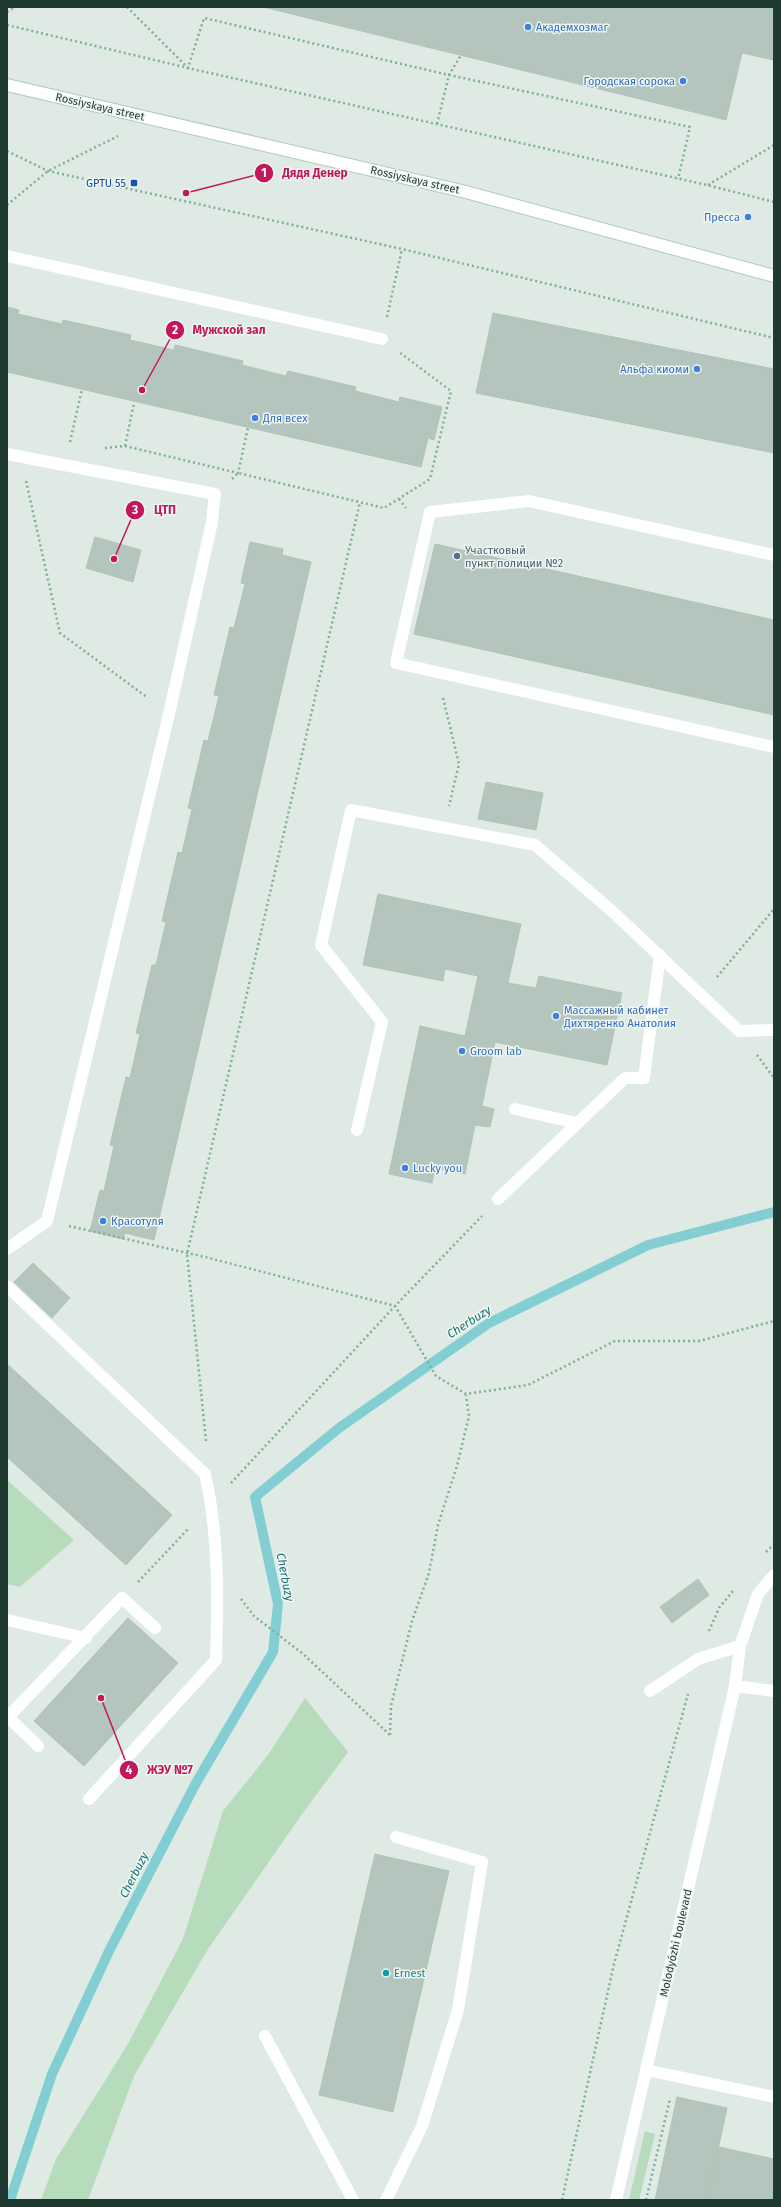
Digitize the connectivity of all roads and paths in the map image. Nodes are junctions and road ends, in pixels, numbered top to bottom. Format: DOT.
graph roads {
  1 [pos="15,7"];
  2 [pos="127,7"];
  3 [pos="7,12"];
  4 [pos="7,25"];
  5 [pos="462,55"];
  6 [pos="188,68"];
  7 [pos="449,75"];
  8 [pos="7,85"];
  9 [pos="150,119"];
  10 [pos="437,124"];
  11 [pos="774,145"];
  12 [pos="7,151"];
  13 [pos="48,171"];
  14 [pos="678,179"];
  15 [pos="707,185"];
  16 [pos="774,202"];
  17 [pos="7,205"];
  18 [pos="402,249"];
  19 [pos="7,256"];
  20 [pos="774,276"];
  21 [pos="774,338"];
  22 [pos="382,340"];
  23 [pos="82,390"];
  24 [pos="134,403"];
  25 [pos="248,428"];
  26 [pos="125,446"];
  27 [pos="68,450"];
  28 [pos="7,454"];
  29 [pos="20,456"];
  30 [pos="238,472"];
  31 [pos="216,494"];
  32 [pos="360,502"];
  33 [pos="774,555"];
  34 [pos="436,672"];
  35 [pos="169,714"];
  36 [pos="774,747"];
  37 [pos="444,828"];
  38 [pos="660,955"];
  39 [pos="774,1030"];
  40 [pos="515,1109"];
  41 [pos="577,1123"];
  42 [pos="357,1130"];
  43 [pos="498,1199"];
  44 [pos="47,1221"];
  45 [pos="7,1249"];
  46 [pos="187,1254"];
  47 [pos="7,1286"];
  48 [pos="395,1306"];
  49 [pos="774,1321"];
  50 [pos="466,1394"];
  51 [pos="207,1449"];
  52 [pos="212,1504"];
  53 [pos="774,1544"];
  54 [pos="764,1555"];
  55 [pos="774,1575"];
  56 [pos="734,1590"];
  57 [pos="122,1598"];
  58 [pos="254,1616"];
  59 [pos="7,1620"];
  60 [pos="155,1628"];
  61 [pos="86,1638"];
  62 [pos="740,1646"];
  63 [pos="698,1659"];
  64 [pos="735,1686"];
  65 [pos="650,1691"];
  66 [pos="774,1691"];
  67 [pos="38,1746"];
  68 [pos="89,1800"];
  69 [pos="396,1838"];
  70 [pos="265,2036"];
  71 [pos="646,2070"];
  72 [pos="675,2077"];
  73 [pos="774,2097"];
  74 [pos="354,2200"];
  75 [pos="386,2200"];
  76 [pos="562,2200"];
  77 [pos="616,2200"];
  78 [pos="646,2200"];
  1 -- 3 [label="path"];
  2 -- 6 [label="path"];
  4 -- 6 [label="path"];
  5 -- 7 [label="path"];
  6 -- 7 [label="path"];
  6 -- 10 [label="path"];
  7 -- 10 [label="path"];
  7 -- 14 [label="path"];
  8 -- 9 [label="main road, Rossiyskaya street"];
  9 -- 13 [label="path"];
  9 -- 20 [label="main road, Rossiyskaya street"];
  10 -- 14 [label="path"];
  11 -- 15 [label="path"];
  12 -- 13 [label="path"];
  13 -- 17 [label="path"];
  13 -- 18 [label="path"];
  14 -- 15 [label="path"];
  15 -- 16 [label="path"];
  18 -- 21 [label="path"];
  18 -- 22 [label="path"];
  19 -- 22 [label="main road"];
  22 -- 32 [label="path"];
  23 -- 27 [label="path"];
  24 -- 26 [label="path"];
  25 -- 30 [label="path"];
  28 -- 29 [label="main road"];
  29 -- 31 [label="main road"];
  29 -- 35 [label="path"];
  30 -- 31 [label="path"];
  30 -- 32 [label="path"];
  31 -- 35 [label="main road"];
  32 -- 46 [label="path"];
  33 -- 34 [label="main road"];
  34 -- 36 [label="main road"];
  34 -- 37 [label="path"];
  35 -- 44 [label="main road"];
  37 -- 38 [label="main road"];
  37 -- 42 [label="main road"];
  38 -- 39 [label="main road"];
  38 -- 41 [label="main road"];
  40 -- 41 [label="main road"];
  41 -- 43 [label="main road"];
  43 -- 48 [label="path"];
  44 -- 45 [label="main road"];
  44 -- 46 [label="path"];
  46 -- 48 [label="path"];
  46 -- 51 [label="path"];
  47 -- 52 [label="main road"];
  48 -- 50 [label="path"];
  48 -- 52 [label="path"];
  49 -- 50 [label="path"];
  50 -- 58 [label="path"];
  52 -- 57 [label="path"];
  52 -- 68 [label="main road"];
  53 -- 54 [label="path"];
  55 -- 62 [label="main road, Molodyózhi boulevard"];
  56 -- 63 [label="path"];
  57 -- 60 [label="main road"];
  57 -- 61 [label="main road"];
  59 -- 61 [label="main road"];
  61 -- 67 [label="main road"];
  62 -- 63 [label="main road"];
  62 -- 64 [label="main road, Molodyózhi boulevard"];
  63 -- 65 [label="main road"];
  63 -- 76 [label="path"];
  64 -- 66 [label="main road"];
  64 -- 71 [label="main road, Molodyózhi boulevard"];
  69 -- 75 [label="main road"];
  70 -- 74 [label="main road"];
  71 -- 72 [label="main road"];
  71 -- 77 [label="main road, Molodyózhi boulevard"];
  72 -- 73 [label="main road"];
  72 -- 78 [label="path"];
}
